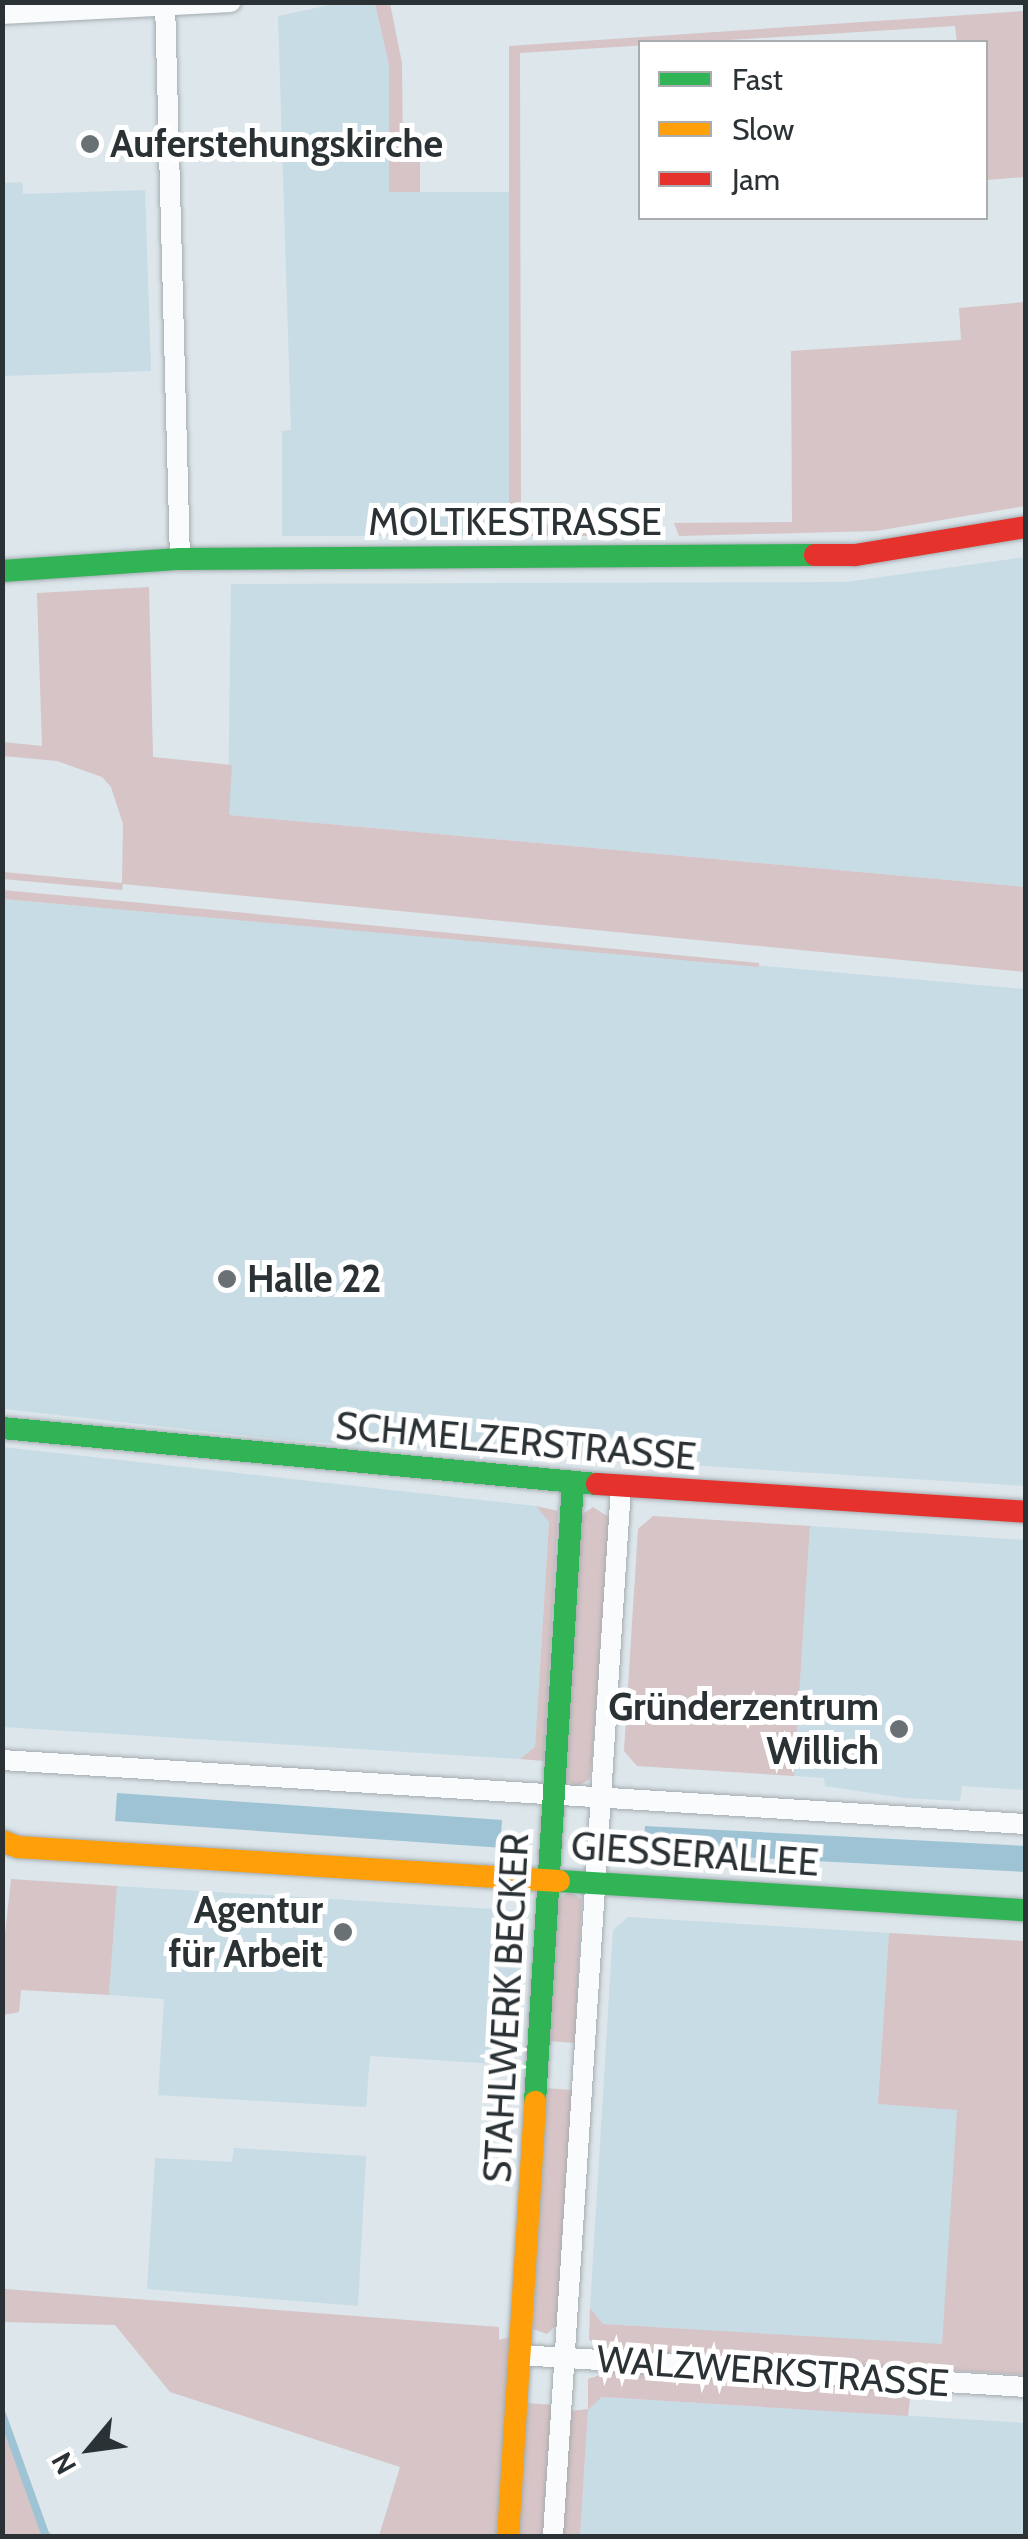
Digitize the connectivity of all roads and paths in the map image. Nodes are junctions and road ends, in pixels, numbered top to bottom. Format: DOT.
graph roads {
  1 [pos="231,2"];
  2 [pos="165,5"];
  3 [pos="2,14"];
  4 [pos="1026,528"];
  5 [pos="180,560"];
  6 [pos="2,570"];
  7 [pos="2,1428"];
  8 [pos="573,1482"];
  9 [pos="621,1486"];
  10 [pos="1026,1512"];
  11 [pos="2,1760"];
  12 [pos="553,1791"];
  13 [pos="598,1794"];
  14 [pos="1026,1824"];
  15 [pos="3,1841"];
  16 [pos="548,1880"];
  17 [pos="592,1882"];
  18 [pos="1026,1910"];
  19 [pos="520,2355"];
  20 [pos="565,2358"];
  21 [pos="1026,2387"];
  22 [pos="508,2536"];
  23 [pos="553,2536"];
  1 -- 2 [label="street"];
  2 -- 3 [label="street"];
  2 -- 5 [label="street"];
  4 -- 5 [label="street, MOLTKESTRASSE"];
  5 -- 6 [label="street, MOLTKESTRASSE"];
  7 -- 8 [label="street, SCHMELZERSTRASSE"];
  8 -- 9 [label="street, SCHMELZERSTRASSE"];
  8 -- 12 [label="street, STAHLWERK BECKER"];
  9 -- 10 [label="street, SCHMELZERSTRASSE"];
  9 -- 13 [label="street, STAHLWERK BECKER"];
  11 -- 12 [label="street, GIESSERALLEE"];
  12 -- 13 [label="street, GIESSERALLEE"];
  12 -- 16 [label="street, STAHLWERK BECKER"];
  13 -- 14 [label="street, GIESSERALLEE"];
  13 -- 17 [label="street, STAHLWERK BECKER"];
  15 -- 16 [label="street, GIESSERALLEE"];
  16 -- 17 [label="street, GIESSERALLEE"];
  16 -- 19 [label="street, STAHLWERK BECKER"];
  17 -- 18 [label="street, GIESSERALLEE"];
  17 -- 20 [label="street, STAHLWERK BECKER"];
  19 -- 20 [label="street, WALZWERKSTRASSE"];
  19 -- 22 [label="street, STAHLWERK BECKER"];
  20 -- 21 [label="street, WALZWERKSTRASSE"];
  20 -- 23 [label="street, STAHLWERK BECKER"];
}
